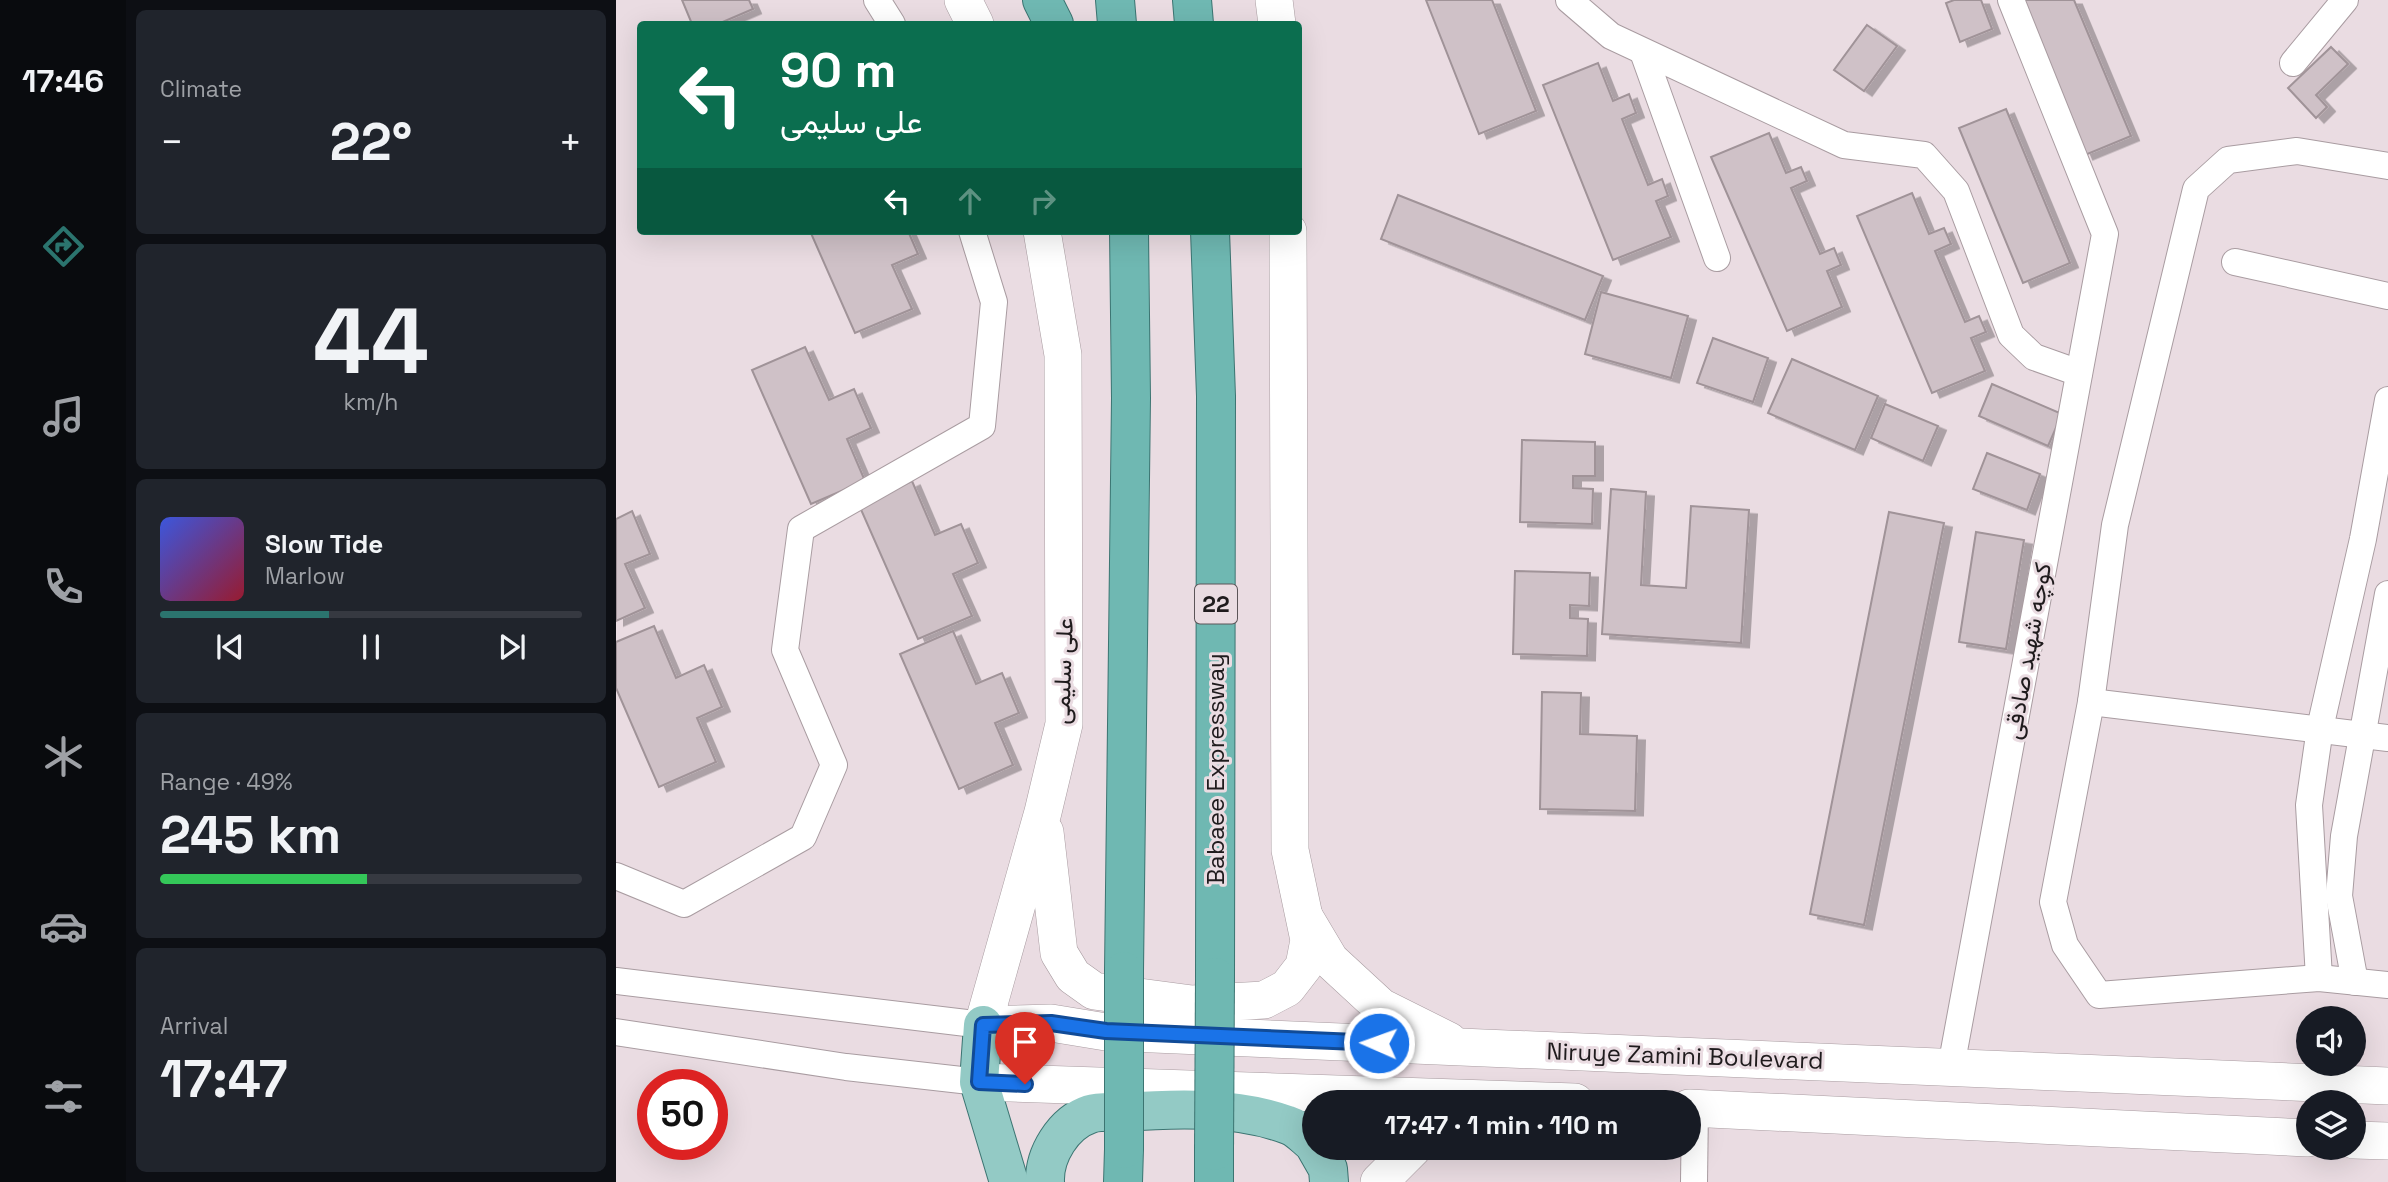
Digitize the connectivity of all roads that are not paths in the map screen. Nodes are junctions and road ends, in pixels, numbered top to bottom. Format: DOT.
graph roads {
  1 [pos="877,0"];
  2 [pos="963,0"];
  3 [pos="1042,0"];
  4 [pos="1115,0"];
  5 [pos="1192,0"];
  6 [pos="1275,0"];
  7 [pos="1569,0"];
  8 [pos="2011,0"];
  9 [pos="2345,0"];
  10 [pos="890,21"];
  11 [pos="974,21"];
  12 [pos="1052,21"];
  13 [pos="1116,21"];
  14 [pos="1194,21"];
  15 [pos="1277,21"];
  16 [pos="1643,52"];
  17 [pos="2293,63"];
  18 [pos="2388,166"];
  19 [pos="973,235"];
  20 [pos="1043,235"];
  21 [pos="1103,235"];
  22 [pos="1129,235"];
  23 [pos="1210,235"];
  24 [pos="1288,235"];
  25 [pos="1717,258"];
  26 [pos="2235,262"];
  27 [pos="2388,296"];
  28 [pos="2079,373"];
  29 [pos="1131,398"];
  30 [pos="2388,400"];
  31 [pos="2376,541"];
  32 [pos="2388,594"];
  33 [pos="2091,702"];
  34 [pos="2320,728"];
  35 [pos="2361,735"];
  36 [pos="2388,738"];
  37 [pos="1043,812"];
  38 [pos="616,876"];
  39 [pos="1303,914"];
  40 [pos="2319,978"];
  41 [pos="616,981"];
  42 [pos="2356,982"];
  43 [pos="2388,985"];
  44 [pos="983,1025"];
  45 [pos="616,1032"];
  46 [pos="1461,1047"];
  47 [pos="1951,1067"];
  48 [pos="979,1082"];
  49 [pos="2388,1086"];
  50 [pos="1302,1093"];
  51 [pos="1701,1108"];
  52 [pos="1302,1135"];
  53 [pos="2296,1137"];
  54 [pos="2366,1141"];
  55 [pos="2388,1142"];
  56 [pos="1323,1160"];
  57 [pos="1401,1160"];
  58 [pos="1693,1160"];
  59 [pos="1124,1165"];
  60 [pos="1214,1167"];
  61 [pos="1009,1182"];
  62 [pos="1045,1182"];
  63 [pos="1329,1182"];
  64 [pos="1380,1182"];
  65 [pos="1694,1182"];
  1 -- 10 [label="street"];
  2 -- 11 [label="main road"];
  3 -- 12 [label="highway"];
  4 -- 13 [label="highway"];
  5 -- 14 [label="highway"];
  6 -- 15 [label="main road"];
  7 -- 16 [label="street"];
  8 -- 28 [label="street, کوچه شهید صادقی"];
  9 -- 17 [label="street"];
  16 -- 25 [label="street"];
  16 -- 28 [label="street"];
  18 -- 33 [label="street"];
  19 -- 38 [label="street"];
  20 -- 37 [label="main road, علی سلیمی"];
  21 -- 29 [label="highway"];
  22 -- 29 [label="highway"];
  23 -- 60 [label="highway, Babaee Expressway / 22, bridge"];
  24 -- 39 [label="main road"];
  26 -- 27 [label="street"];
  28 -- 47 [label="street, کوچه شهید صادقی"];
  29 -- 59 [label="highway, bridge"];
  30 -- 31 [label="street"];
  31 -- 34 [label="street"];
  32 -- 35 [label="street"];
  33 -- 34 [label="street"];
  33 -- 40 [label="street"];
  34 -- 35 [label="street"];
  34 -- 40 [label="street"];
  35 -- 36 [label="street"];
  35 -- 42 [label="street"];
  37 -- 39 [label="main road"];
  37 -- 44 [label="main road, علی سلیمی"];
  39 -- 46 [label="main road"];
  40 -- 42 [label="street"];
  41 -- 44 [label="street"];
  42 -- 43 [label="street"];
  44 -- 46 [label="main road, Niruye Zamini Boulevard"];
  44 -- 48 [label="main road, علی سلیمی"];
  45 -- 48 [label="street"];
  46 -- 47 [label="main road, Niruye Zamini Boulevard"];
  47 -- 49 [label="main road, Niruye Zamini Boulevard"];
  48 -- 50 [label="main road, Niruye Zamini Boulevard"];
  48 -- 61 [label="main road, علی سلیمی"];
  51 -- 53 [label="main road"];
  52 -- 62 [label="main road"];
  54 -- 55 [label="main road"];
  56 -- 63 [label="main road"];
  57 -- 64 [label="main road"];
  58 -- 65 [label="street"];
}
